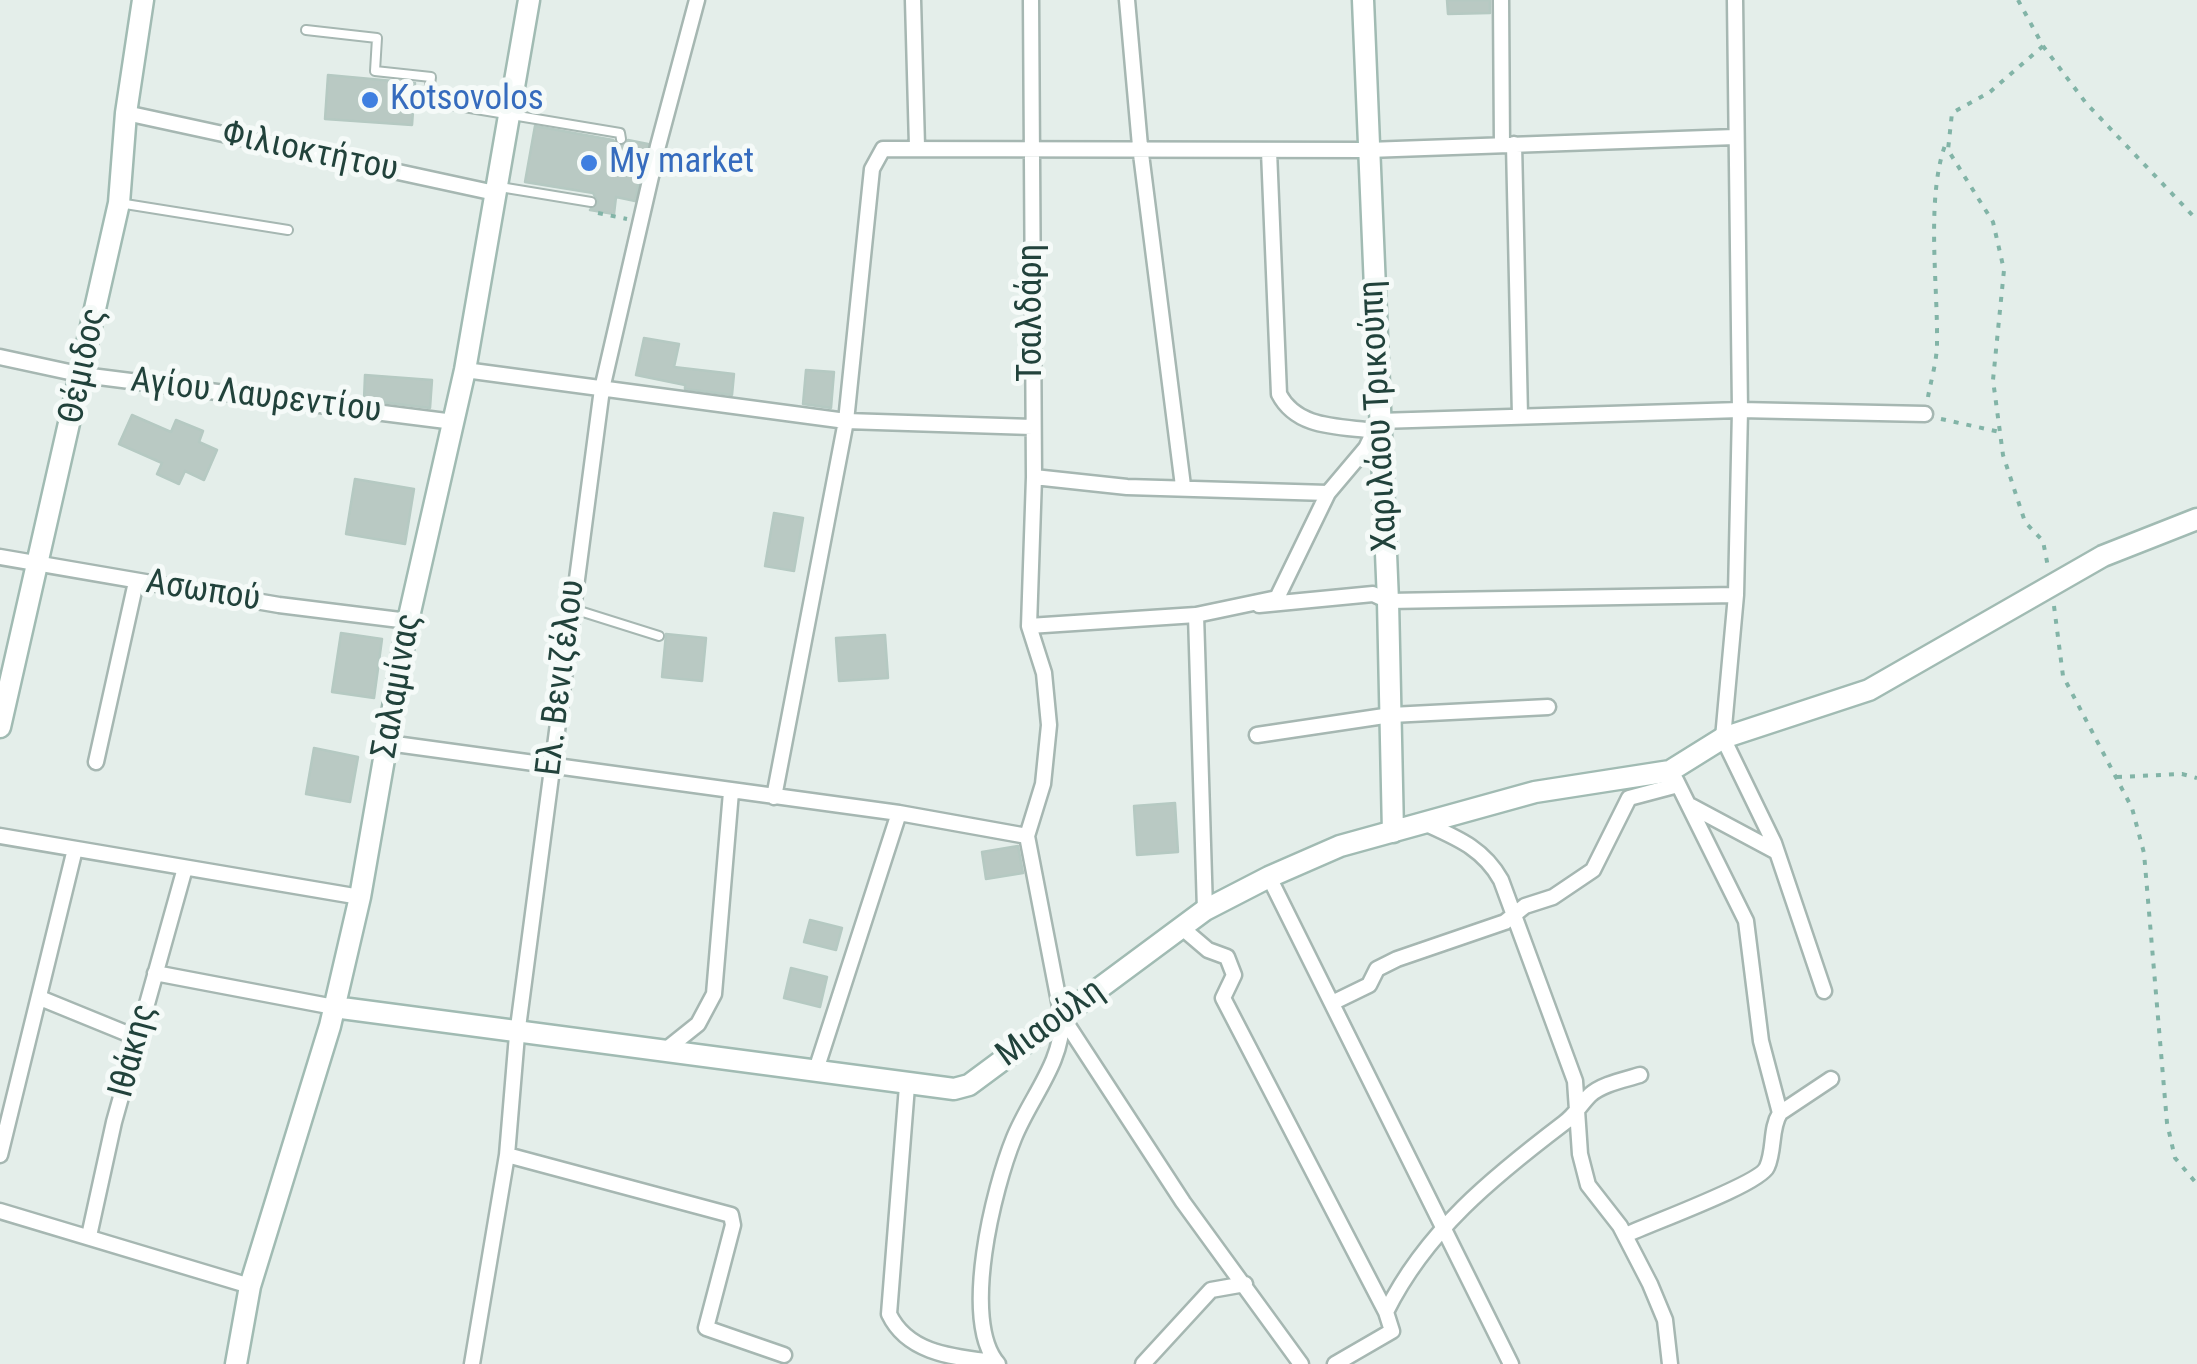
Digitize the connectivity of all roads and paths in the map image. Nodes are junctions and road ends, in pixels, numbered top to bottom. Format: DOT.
graph roads {
  1 [pos="143,0"];
  2 [pos="529,0"];
  3 [pos="697,0"];
  4 [pos="913,0"];
  5 [pos="1031,0"];
  6 [pos="1126,0"];
  7 [pos="1364,0"];
  8 [pos="1501,0"];
  9 [pos="1735,0"];
  10 [pos="2018,0"];
  11 [pos="306,30"];
  12 [pos="2042,46"];
  13 [pos="126,113"];
  14 [pos="509,114"];
  15 [pos="1950,134"];
  16 [pos="1735,137"];
  17 [pos="621,139"];
  18 [pos="1508,144"];
  19 [pos="917,146"];
  20 [pos="1140,146"];
  21 [pos="1032,149"];
  22 [pos="1270,150"];
  23 [pos="1368,150"];
  24 [pos="495,190"];
  25 [pos="591,202"];
  26 [pos="119,203"];
  27 [pos="2197,220"];
  28 [pos="288,230"];
  29 [pos="0,357"];
  30 [pos="465,370"];
  31 [pos="83,375"];
  32 [pos="602,390"];
  33 [pos="1740,410"];
  34 [pos="1924,414"];
  35 [pos="1520,416"];
  36 [pos="846,421"];
  37 [pos="454,422"];
  38 [pos="1032,426"];
  39 [pos="1377,426"];
  40 [pos="2000,432"];
  41 [pos="1034,476"];
  42 [pos="1183,486"];
  43 [pos="1328,493"];
  44 [pos="2197,519"];
  45 [pos="0,557"];
  46 [pos="39,565"];
  47 [pos="136,582"];
  48 [pos="2052,586"];
  49 [pos="1736,595"];
  50 [pos="1388,601"];
  51 [pos="1259,605"];
  52 [pos="570,608"];
  53 [pos="1196,615"];
  54 [pos="408,621"];
  55 [pos="1030,626"];
  56 [pos="659,636"];
  57 [pos="1548,707"];
  58 [pos="1391,715"];
  59 [pos="0,727"];
  60 [pos="1257,735"];
  61 [pos="1722,738"];
  62 [pos="388,742"];
  63 [pos="96,762"];
  64 [pos="552,764"];
  65 [pos="2117,777"];
  66 [pos="1674,778"];
  67 [pos="2197,778"];
  68 [pos="731,792"];
  69 [pos="774,797"];
  70 [pos="1691,806"];
  71 [pos="899,813"];
  72 [pos="1423,823"];
  73 [pos="1392,832"];
  74 [pos="0,836"];
  75 [pos="1027,836"];
  76 [pos="74,849"];
  77 [pos="1776,852"];
  78 [pos="185,868"];
  79 [pos="1269,877"];
  80 [pos="360,897"];
  81 [pos="1205,910"];
  82 [pos="1514,914"];
  83 [pos="1181,927"];
  84 [pos="155,973"];
  85 [pos="1824,991"];
  86 [pos="40,998"];
  87 [pos="1332,1003"];
  88 [pos="334,1008"];
  89 [pos="1062,1017"];
  90 [pos="517,1034"];
  91 [pos="138,1038"];
  92 [pos="663,1052"];
  93 [pos="816,1070"];
  94 [pos="1640,1075"];
  95 [pos="1831,1079"];
  96 [pos="907,1086"];
  97 [pos="1780,1112"];
  98 [pos="1576,1114"];
  99 [pos="507,1155"];
  100 [pos="0,1156"];
  101 [pos="2197,1184"];
  102 [pos="0,1212"];
  103 [pos="1440,1228"];
  104 [pos="89,1236"];
  105 [pos="1626,1236"];
  106 [pos="1245,1284"];
  107 [pos="250,1286"];
  108 [pos="1386,1312"];
  109 [pos="784,1354"];
  110 [pos="996,1363"];
  111 [pos="236,1364"];
  112 [pos="472,1364"];
  113 [pos="1143,1364"];
  114 [pos="1301,1364"];
  115 [pos="1335,1364"];
  116 [pos="1510,1364"];
  117 [pos="1670,1364"];
  1 -- 13 [label="street, Θέμιδος"];
  2 -- 14 [label="street, Σαλαμίνας"];
  3 -- 32 [label="street, Ελ. Βενιζέλου"];
  4 -- 19 [label="street"];
  5 -- 21 [label="street, Τσαλδάρη"];
  6 -- 20 [label="street"];
  7 -- 23 [label="street, Χαριλάου Τρικούπη"];
  8 -- 18 [label="street"];
  9 -- 16 [label="street"];
  10 -- 12 [label="path"];
  11 -- 14 [label="lane"];
  12 -- 15 [label="path"];
  12 -- 27 [label="path"];
  13 -- 24 [label="street, Φιλιοκτήτου"];
  13 -- 26 [label="street, Θέμιδος"];
  14 -- 17 [label="lane"];
  14 -- 24 [label="street, Σαλαμίνας"];
  15 -- 34 [label="path"];
  15 -- 40 [label="path"];
  16 -- 18 [label="street"];
  16 -- 33 [label="street"];
  18 -- 23 [label="street"];
  18 -- 35 [label="street"];
  19 -- 21 [label="street"];
  19 -- 36 [label="street"];
  20 -- 21 [label="street"];
  20 -- 22 [label="street"];
  20 -- 42 [label="street"];
  21 -- 38 [label="street, Τσαλδάρη"];
  22 -- 23 [label="street"];
  22 -- 39 [label="street"];
  23 -- 39 [label="street, Χαριλάου Τρικούπη"];
  24 -- 25 [label="lane"];
  24 -- 30 [label="street, Σαλαμίνας"];
  26 -- 28 [label="lane"];
  26 -- 31 [label="street, Θέμιδος"];
  29 -- 31 [label="street, Αγίου Λαυρεντίου"];
  30 -- 32 [label="street"];
  30 -- 37 [label="street, Σαλαμίνας"];
  31 -- 37 [label="street, Αγίου Λαυρεντίου"];
  31 -- 46 [label="street, Θέμιδος"];
  32 -- 36 [label="street"];
  32 -- 52 [label="street, Ελ. Βενιζέλου"];
  33 -- 34 [label="street"];
  33 -- 35 [label="street"];
  33 -- 49 [label="street"];
  34 -- 40 [label="path"];
  35 -- 39 [label="street"];
  36 -- 38 [label="street"];
  36 -- 69 [label="street"];
  37 -- 54 [label="street, Σαλαμίνας"];
  38 -- 41 [label="street, Τσαλδάρη"];
  39 -- 43 [label="street"];
  39 -- 50 [label="street, Χαριλάου Τρικούπη"];
  40 -- 48 [label="path"];
  41 -- 42 [label="street"];
  41 -- 55 [label="street, Τσαλδάρη"];
  42 -- 43 [label="street"];
  43 -- 51 [label="street"];
  44 -- 48 [label="street, Μιαούλη"];
  45 -- 46 [label="street, Ασωπού"];
  46 -- 47 [label="street, Ασωπού"];
  46 -- 59 [label="street, Θέμιδος"];
  47 -- 54 [label="street, Ασωπού"];
  47 -- 63 [label="street"];
  48 -- 61 [label="street, Μιαούλη"];
  48 -- 65 [label="path"];
  49 -- 50 [label="street"];
  49 -- 61 [label="street"];
  50 -- 51 [label="street"];
  50 -- 58 [label="street, Χαριλάου Τρικούπη"];
  51 -- 53 [label="street"];
  52 -- 56 [label="lane"];
  52 -- 64 [label="street, Ελ. Βενιζέλου"];
  53 -- 55 [label="street"];
  53 -- 81 [label="street"];
  54 -- 62 [label="street, Σαλαμίνας"];
  55 -- 75 [label="street, Τσαλδάρη"];
  57 -- 58 [label="street"];
  58 -- 60 [label="street"];
  58 -- 73 [label="street, Χαριλάου Τρικούπη"];
  61 -- 66 [label="street, Μιαούλη"];
  61 -- 77 [label="street"];
  62 -- 64 [label="street"];
  62 -- 80 [label="street, Σαλαμίνας"];
  64 -- 68 [label="street"];
  64 -- 90 [label="street, Ελ. Βενιζέλου"];
  65 -- 67 [label="path"];
  65 -- 101 [label="path"];
  66 -- 70 [label="street"];
  66 -- 72 [label="street, Μιαούλη"];
  66 -- 82 [label="street"];
  68 -- 69 [label="street"];
  68 -- 92 [label="street"];
  69 -- 71 [label="street"];
  70 -- 77 [label="street"];
  70 -- 97 [label="street"];
  71 -- 75 [label="street"];
  71 -- 93 [label="street"];
  72 -- 73 [label="street, Μιαούλη"];
  72 -- 82 [label="street"];
  73 -- 79 [label="street, Μιαούλη"];
  74 -- 76 [label="street"];
  75 -- 89 [label="street"];
  76 -- 78 [label="street"];
  76 -- 86 [label="street"];
  77 -- 85 [label="street"];
  78 -- 80 [label="street"];
  78 -- 84 [label="street, Ιθάκης"];
  79 -- 81 [label="street, Μιαούλη"];
  79 -- 87 [label="street"];
  80 -- 88 [label="street, Σαλαμίνας"];
  81 -- 83 [label="street, Μιαούλη"];
  82 -- 87 [label="street"];
  82 -- 98 [label="street"];
  83 -- 89 [label="street, Μιαούλη"];
  83 -- 108 [label="street"];
  84 -- 88 [label="street"];
  84 -- 91 [label="street, Ιθάκης"];
  86 -- 91 [label="street"];
  86 -- 100 [label="street"];
  87 -- 103 [label="street"];
  88 -- 90 [label="street, Μιαούλη"];
  88 -- 107 [label="street, Σαλαμίνας"];
  89 -- 96 [label="street, Μιαούλη"];
  89 -- 106 [label="street"];
  89 -- 110 [label="street"];
  90 -- 92 [label="street, Μιαούλη"];
  90 -- 99 [label="street, Ελ. Βενιζέλου"];
  91 -- 104 [label="street, Ιθάκης"];
  92 -- 93 [label="street, Μιαούλη"];
  93 -- 96 [label="street, Μιαούλη"];
  94 -- 98 [label="street"];
  95 -- 97 [label="street"];
  96 -- 110 [label="street"];
  97 -- 105 [label="street"];
  98 -- 103 [label="street"];
  98 -- 105 [label="street"];
  99 -- 109 [label="street"];
  99 -- 112 [label="street, Ελ. Βενιζέλου"];
  102 -- 104 [label="street"];
  103 -- 108 [label="street"];
  103 -- 116 [label="street"];
  104 -- 107 [label="street"];
  105 -- 117 [label="street"];
  106 -- 113 [label="street"];
  106 -- 114 [label="street"];
  107 -- 111 [label="street, Σαλαμίνας"];
  108 -- 115 [label="street"];
}
